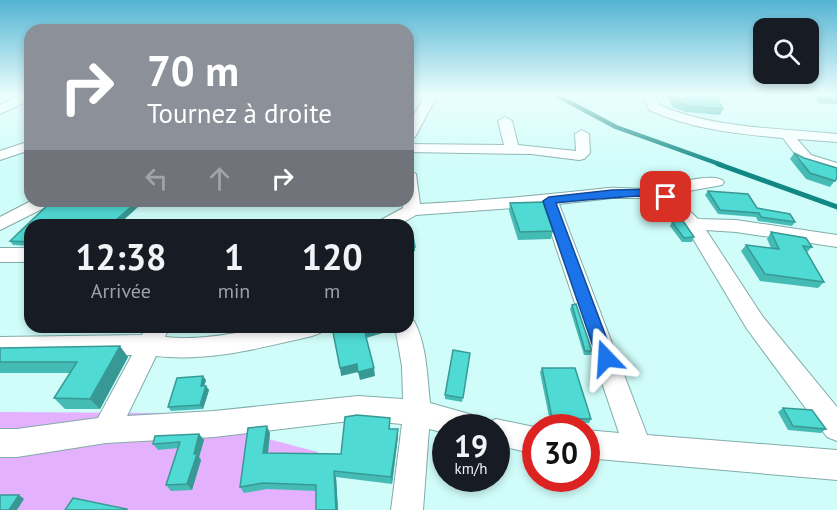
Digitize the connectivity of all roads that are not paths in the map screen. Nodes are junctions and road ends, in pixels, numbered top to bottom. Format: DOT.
graph roads {
  1 [pos="675,118"];
  2 [pos="505,121"];
  3 [pos="787,133"];
  4 [pos="582,134"];
  5 [pos="837,138"];
  6 [pos="24,147"];
  7 [pos="414,148"];
  8 [pos="512,149"];
  9 [pos="0,156"];
  10 [pos="837,168"];
  11 [pos="716,182"];
  12 [pos="658,193"];
  13 [pos="549,201"];
  14 [pos="33,207"];
  15 [pos="412,207"];
  16 [pos="412,210"];
  17 [pos="396,219"];
  18 [pos="0,224"];
  19 [pos="693,224"];
  20 [pos="837,241"];
  21 [pos="15,255"];
  22 [pos="0,272"];
  23 [pos="285,333"];
  24 [pos="407,333"];
  25 [pos="154,336"];
  26 [pos="0,347"];
  27 [pos="417,413"];
  28 [pos="432,417"];
  29 [pos="837,428"];
  30 [pos="106,430"];
  31 [pos="0,443"];
  32 [pos="600,445"];
  33 [pos="638,448"];
  34 [pos="837,465"];
  35 [pos="407,510"];
  1 -- 3 [label="street"];
  2 -- 8 [label="street"];
  3 -- 5 [label="street"];
  3 -- 10 [label="street"];
  4 -- 8 [label="street"];
  6 -- 9 [label="street"];
  7 -- 8 [label="street"];
  11 -- 12 [label="street"];
  12 -- 13 [label="street"];
  12 -- 19 [label="street"];
  13 -- 16 [label="street"];
  13 -- 33 [label="street"];
  14 -- 18 [label="street"];
  15 -- 16 [label="street"];
  16 -- 17 [label="street"];
  19 -- 20 [label="street"];
  19 -- 29 [label="street"];
  21 -- 22 [label="street"];
  23 -- 25 [label="street"];
  24 -- 27 [label="street"];
  25 -- 26 [label="street"];
  25 -- 30 [label="street"];
  27 -- 28 [label="street"];
  27 -- 30 [label="street"];
  27 -- 35 [label="street"];
  30 -- 31 [label="street"];
  32 -- 33 [label="street"];
  33 -- 34 [label="street"];
}
